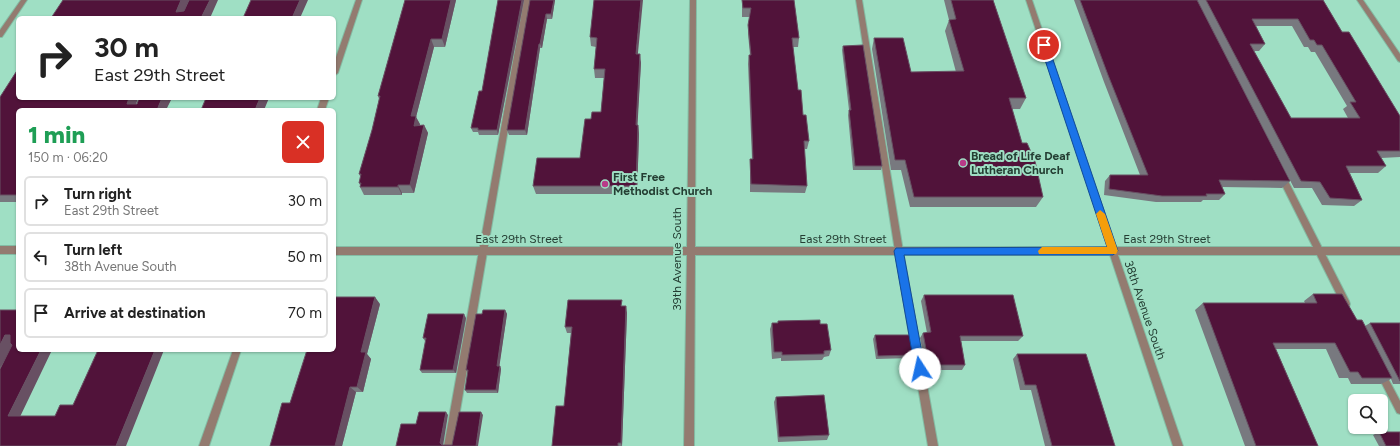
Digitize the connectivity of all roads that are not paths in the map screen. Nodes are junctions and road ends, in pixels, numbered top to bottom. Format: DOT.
graph roads {
  1 [pos="24,0"];
  2 [pos="359,0"];
  3 [pos="527,0"];
  4 [pos="693,0"];
  5 [pos="859,0"];
  6 [pos="1029,0"];
  7 [pos="1360,0"];
  8 [pos="0,34"];
  9 [pos="1400,59"];
  10 [pos="336,67"];
  11 [pos="1278,169"];
  12 [pos="0,250"];
  13 [pos="16,250"];
  14 [pos="336,251"];
  15 [pos="483,251"];
  16 [pos="689,251"];
  17 [pos="899,251"];
  18 [pos="1113,251"];
  19 [pos="1319,251"];
  20 [pos="1400,251"];
  21 [pos="1350,312"];
  22 [pos="237,352"];
  23 [pos="1375,361"];
  24 [pos="1400,410"];
  25 [pos="204,446"];
  26 [pos="449,446"];
  27 [pos="688,446"];
  28 [pos="934,446"];
  29 [pos="1178,446"];
  1 -- 8 [label="street"];
  2 -- 10 [label="street"];
  3 -- 15 [label="street"];
  4 -- 16 [label="street, 39th Avenue South"];
  5 -- 17 [label="street"];
  6 -- 18 [label="street, 38th Avenue South"];
  7 -- 9 [label="street"];
  11 -- 19 [label="street"];
  12 -- 13 [label="street"];
  14 -- 15 [label="street, East 29th Street"];
  15 -- 16 [label="street, East 29th Street"];
  15 -- 26 [label="street"];
  16 -- 17 [label="street, East 29th Street"];
  16 -- 27 [label="street, 39th Avenue South"];
  17 -- 18 [label="street, East 29th Street"];
  17 -- 28 [label="street"];
  18 -- 19 [label="street, East 29th Street"];
  18 -- 29 [label="street, 38th Avenue South"];
  19 -- 20 [label="street, East 29th Street"];
  19 -- 21 [label="street"];
  22 -- 25 [label="street"];
  23 -- 24 [label="street"];
}
